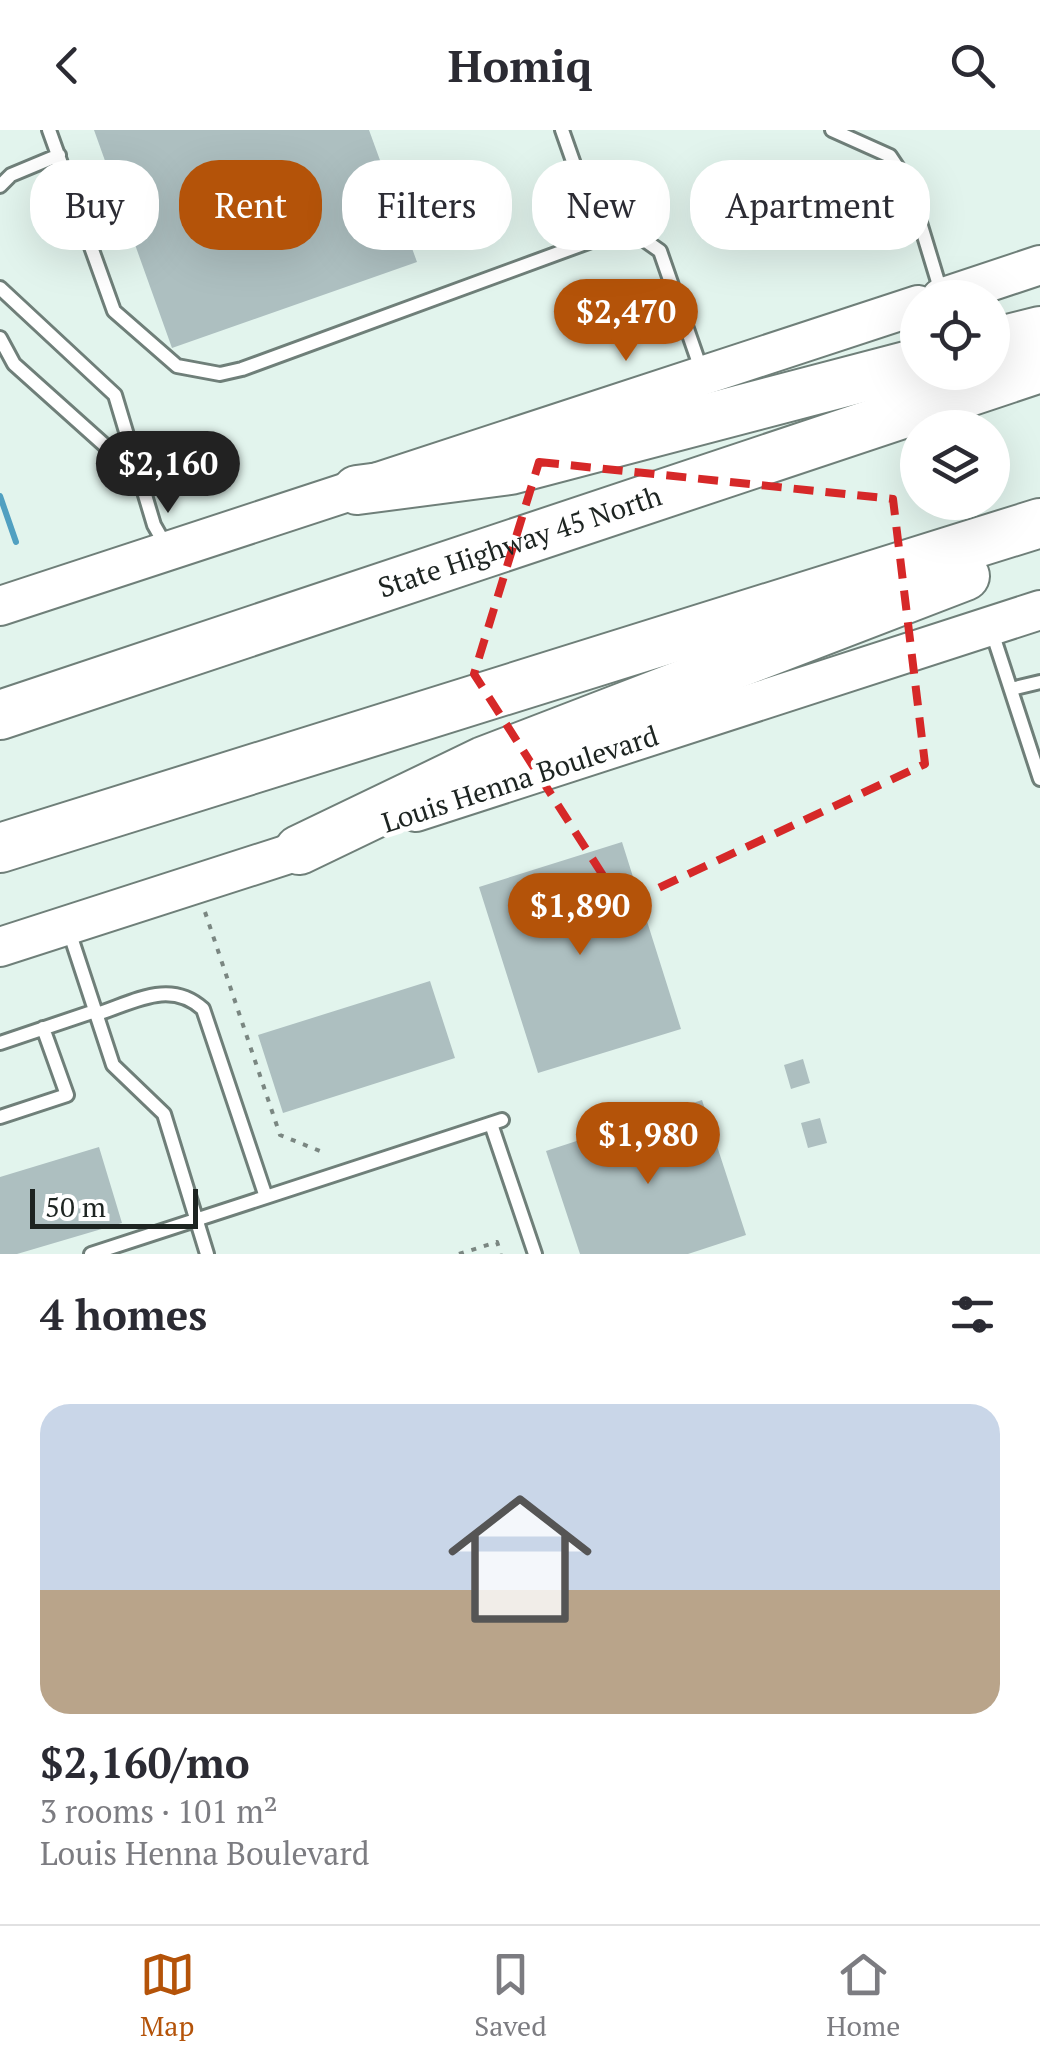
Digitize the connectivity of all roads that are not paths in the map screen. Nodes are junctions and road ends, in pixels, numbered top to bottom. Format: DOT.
graph roads {
  1 [pos="50,130"];
  2 [pos="562,130"];
  3 [pos="832,130"];
  4 [pos="58,155"];
  5 [pos="573,160"];
  6 [pos="0,186"];
  7 [pos="567,250"];
  8 [pos="659,250"];
  9 [pos="1040,266"];
  10 [pos="937,280"];
  11 [pos="996,280"];
  12 [pos="0,288"];
  13 [pos="900,311"];
  14 [pos="1040,331"];
  15 [pos="0,338"];
  16 [pos="1010,338"];
  17 [pos="900,368"];
  18 [pos="1040,368"];
  19 [pos="702,374"];
  20 [pos="139,476"];
  21 [pos="357,490"];
  22 [pos="1040,523"];
  23 [pos="1040,546"];
  24 [pos="169,551"];
  25 [pos="0,606"];
  26 [pos="1040,610"];
  27 [pos="990,626"];
  28 [pos="1040,682"];
  29 [pos="1010,689"];
  30 [pos="0,715"];
  31 [pos="1040,779"];
  32 [pos="0,848"];
  33 [pos="299,850"];
  34 [pos="67,926"];
  35 [pos="0,947"];
  36 [pos="96,1012"];
  37 [pos="43,1028"];
  38 [pos="0,1043"];
  39 [pos="0,1117"];
  40 [pos="266,1197"];
  41 [pos="196,1220"];
  42 [pos="91,1254"];
  43 [pos="206,1254"];
  44 [pos="536,1254"];
  1 -- 4 [label="lane"];
  2 -- 5 [label="lane"];
  3 -- 10 [label="lane"];
  4 -- 6 [label="lane"];
  4 -- 7 [label="lane"];
  8 -- 19 [label="lane"];
  9 -- 11 [label="main road"];
  12 -- 20 [label="lane"];
  13 -- 19 [label="main road"];
  14 -- 16 [label="highway"];
  15 -- 20 [label="lane"];
  17 -- 21 [label="highway"];
  18 -- 30 [label="highway, State Highway 45 North"];
  19 -- 21 [label="main road"];
  20 -- 24 [label="lane"];
  21 -- 24 [label="main road"];
  22 -- 32 [label="highway"];
  23 -- 33 [label="highway"];
  24 -- 25 [label="main road"];
  26 -- 27 [label="main road, Louis Henna Boulevard"];
  27 -- 29 [label="lane"];
  27 -- 33 [label="main road, Louis Henna Boulevard"];
  28 -- 29 [label="lane"];
  29 -- 31 [label="lane"];
  33 -- 34 [label="main road, Louis Henna Boulevard"];
  34 -- 35 [label="main road, Louis Henna Boulevard"];
  34 -- 36 [label="lane"];
  36 -- 37 [label="lane"];
  36 -- 40 [label="lane"];
  36 -- 41 [label="lane"];
  37 -- 38 [label="lane"];
  37 -- 39 [label="lane"];
  40 -- 41 [label="lane"];
  40 -- 44 [label="lane"];
  41 -- 42 [label="lane"];
  41 -- 43 [label="lane"];
}
